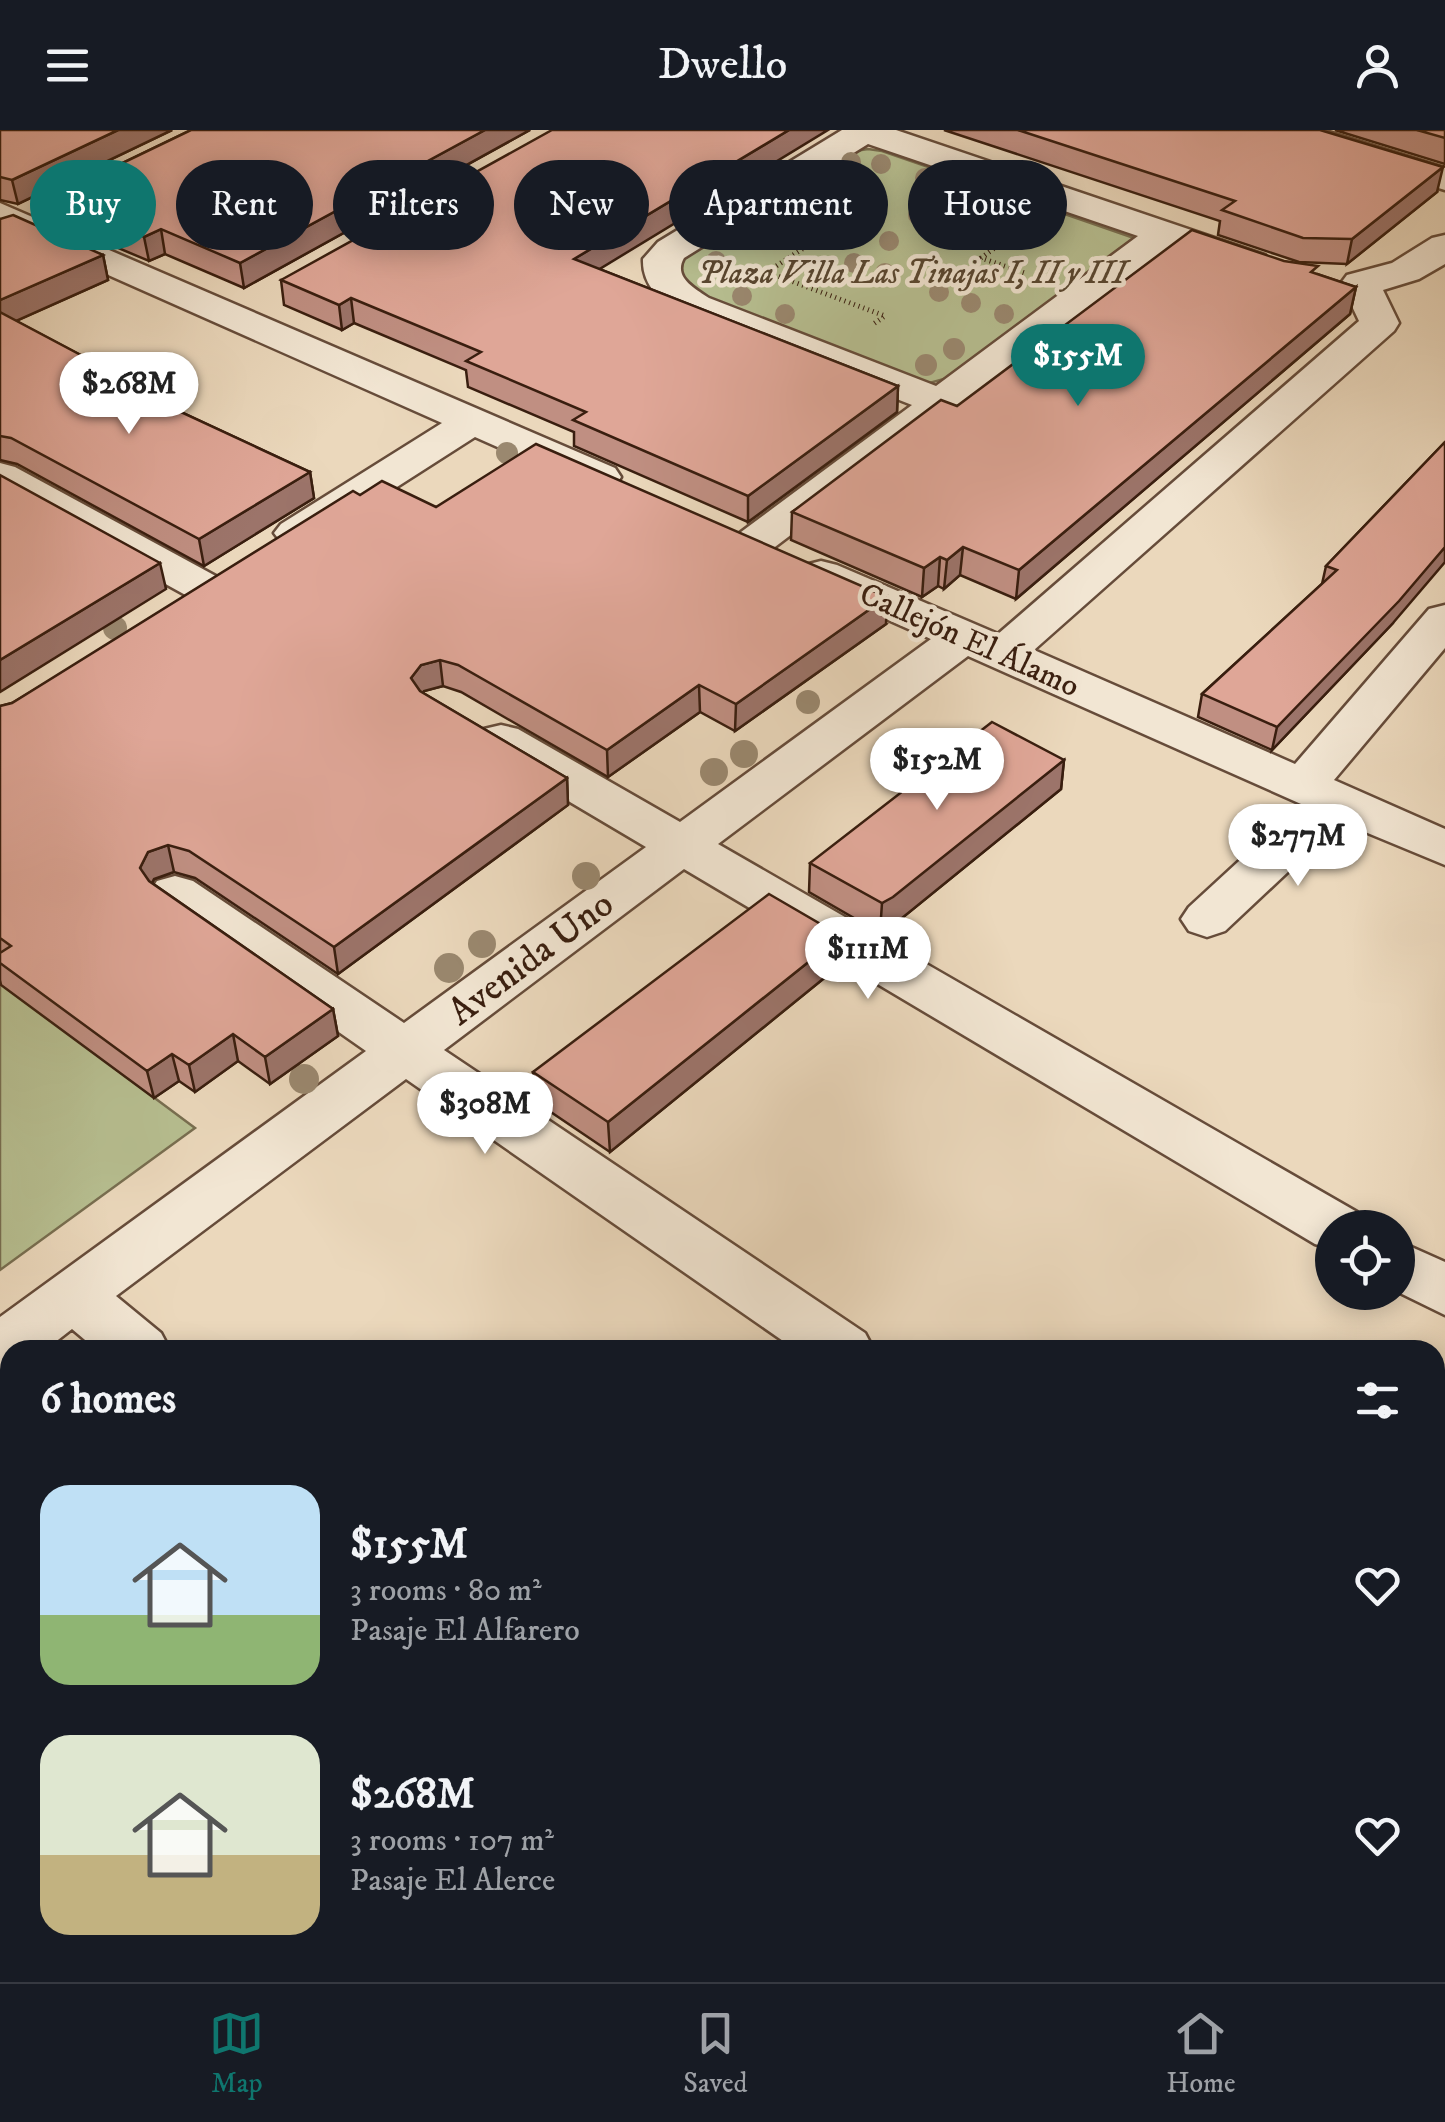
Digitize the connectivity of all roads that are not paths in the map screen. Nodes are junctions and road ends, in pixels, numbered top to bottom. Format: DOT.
graph roads {
  1 [pos="864,130"];
  2 [pos="1286,130"];
  3 [pos="1445,179"];
  4 [pos="19,218"];
  5 [pos="1166,233"];
  6 [pos="1445,246"];
  7 [pos="1327,281"];
  8 [pos="941,402"];
  9 [pos="474,422"];
  10 [pos="0,476"];
  11 [pos="630,490"];
  12 [pos="235,571"];
  13 [pos="159,618"];
  14 [pos="1445,619"];
  15 [pos="984,646"];
  16 [pos="458,715"];
  17 [pos="1319,793"];
  18 [pos="682,845"];
  19 [pos="1445,848"];
  20 [pos="174,893"];
  21 [pos="1207,919"];
  22 [pos="405,1050"];
  23 [pos="1315,1216"];
  24 [pos="1415,1274"];
  25 [pos="1445,1291"];
  26 [pos="73,1295"];
  27 [pos="13,1340"];
  28 [pos="127,1340"];
  29 [pos="828,1340"];
  1 -- 5 [label="street"];
  1 -- 8 [label="street"];
  2 -- 3 [label="street"];
  4 -- 9 [label="street"];
  5 -- 7 [label="street"];
  5 -- 8 [label="street"];
  6 -- 7 [label="street"];
  7 -- 15 [label="street, Avenida Uno"];
  8 -- 15 [label="street, Callejón El Álamo"];
  9 -- 11 [label="street"];
  9 -- 12 [label="street"];
  10 -- 12 [label="street"];
  12 -- 13 [label="street"];
  14 -- 17 [label="street"];
  15 -- 17 [label="street, Callejón El Álamo"];
  15 -- 18 [label="street, Avenida Uno"];
  16 -- 18 [label="street"];
  17 -- 19 [label="street, Callejón El Álamo"];
  17 -- 21 [label="street"];
  18 -- 22 [label="street, Avenida Uno"];
  18 -- 23 [label="street"];
  20 -- 22 [label="street"];
  22 -- 26 [label="street, Avenida Uno"];
  22 -- 29 [label="street"];
  24 -- 25 [label="street"];
  26 -- 27 [label="street, Avenida Uno"];
  26 -- 28 [label="street"];
}
